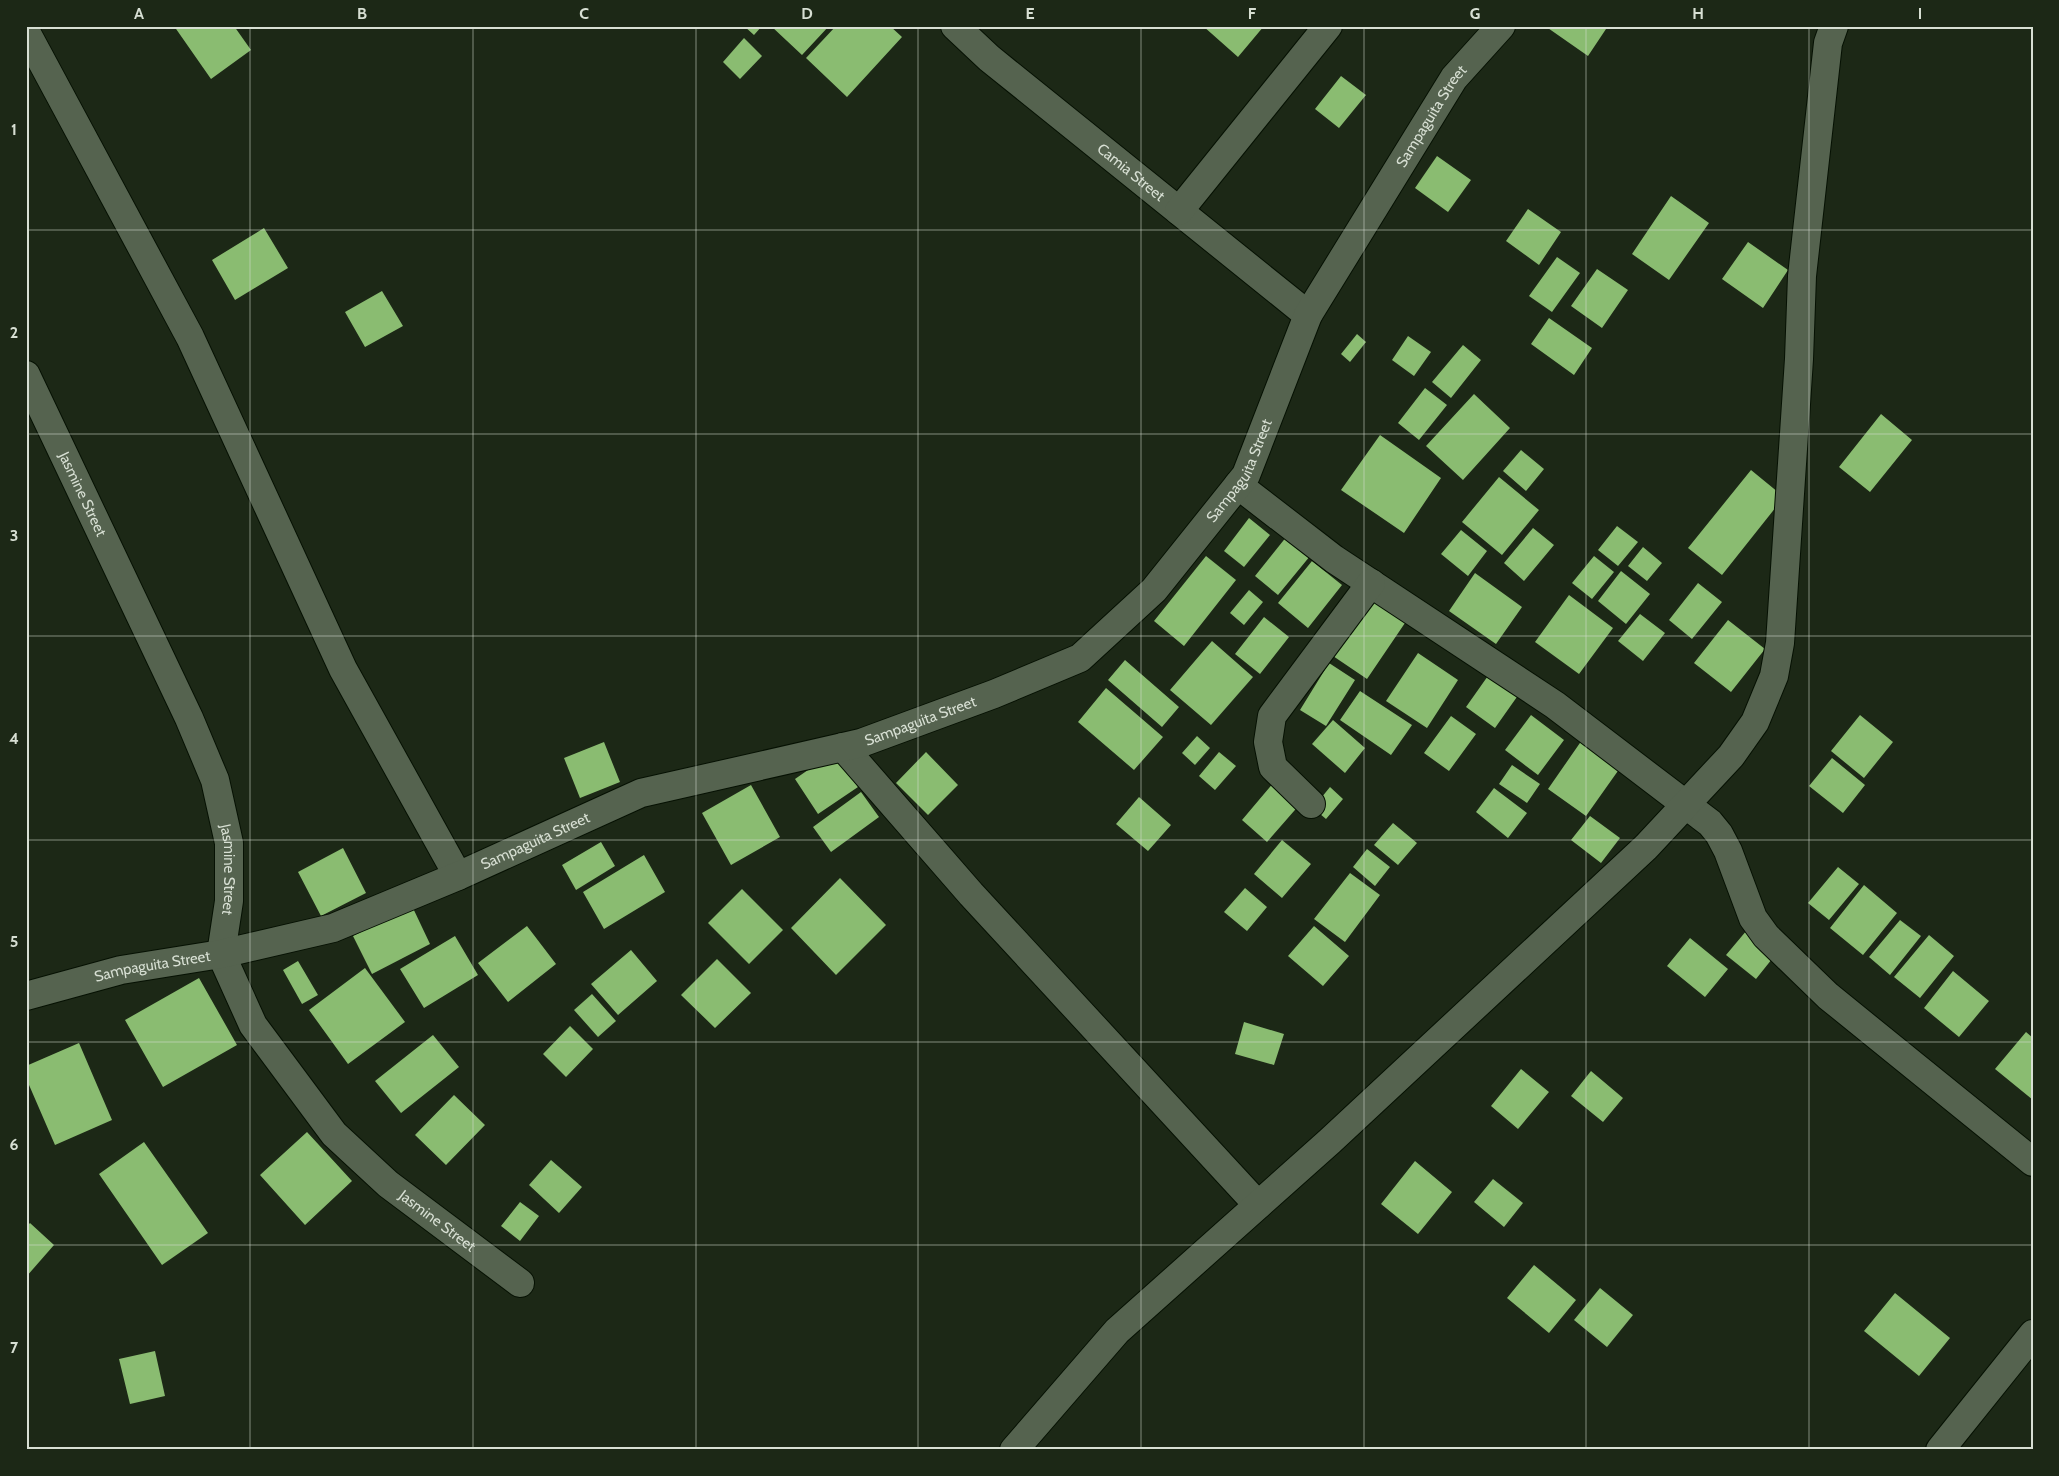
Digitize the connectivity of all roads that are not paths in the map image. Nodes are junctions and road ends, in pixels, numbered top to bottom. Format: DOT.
graph roads {
  1 [pos="956,26"];
  2 [pos="1328,26"];
  3 [pos="1501,26"];
  4 [pos="1834,26"];
  5 [pos="26,32"];
  6 [pos="1180,211"];
  7 [pos="1308,316"];
  8 [pos="26,375"];
  9 [pos="1238,485"];
  10 [pos="1371,583"];
  11 [pos="843,747"];
  12 [pos="1311,804"];
  13 [pos="1685,805"];
  14 [pos="458,876"];
  15 [pos="221,954"];
  16 [pos="26,996"];
  17 [pos="2033,1162"];
  18 [pos="1258,1205"];
  19 [pos="520,1283"];
  20 [pos="2033,1334"];
  21 [pos="1014,1450"];
  22 [pos="1940,1450"];
  1 -- 6 [label="street, Camia Street"];
  2 -- 6 [label="street"];
  3 -- 7 [label="street, Sampaguita Street"];
  4 -- 13 [label="street"];
  5 -- 14 [label="street"];
  6 -- 7 [label="street, Camia Street"];
  7 -- 9 [label="street, Sampaguita Street"];
  8 -- 15 [label="street, Jasmine Street"];
  9 -- 10 [label="street"];
  9 -- 11 [label="street, Sampaguita Street"];
  10 -- 12 [label="street"];
  10 -- 13 [label="street"];
  11 -- 14 [label="street, Sampaguita Street"];
  11 -- 18 [label="street"];
  13 -- 17 [label="street"];
  13 -- 18 [label="street"];
  14 -- 15 [label="street, Sampaguita Street"];
  15 -- 16 [label="street, Sampaguita Street"];
  15 -- 19 [label="street, Jasmine Street"];
  18 -- 21 [label="street"];
  20 -- 22 [label="street"];
}
